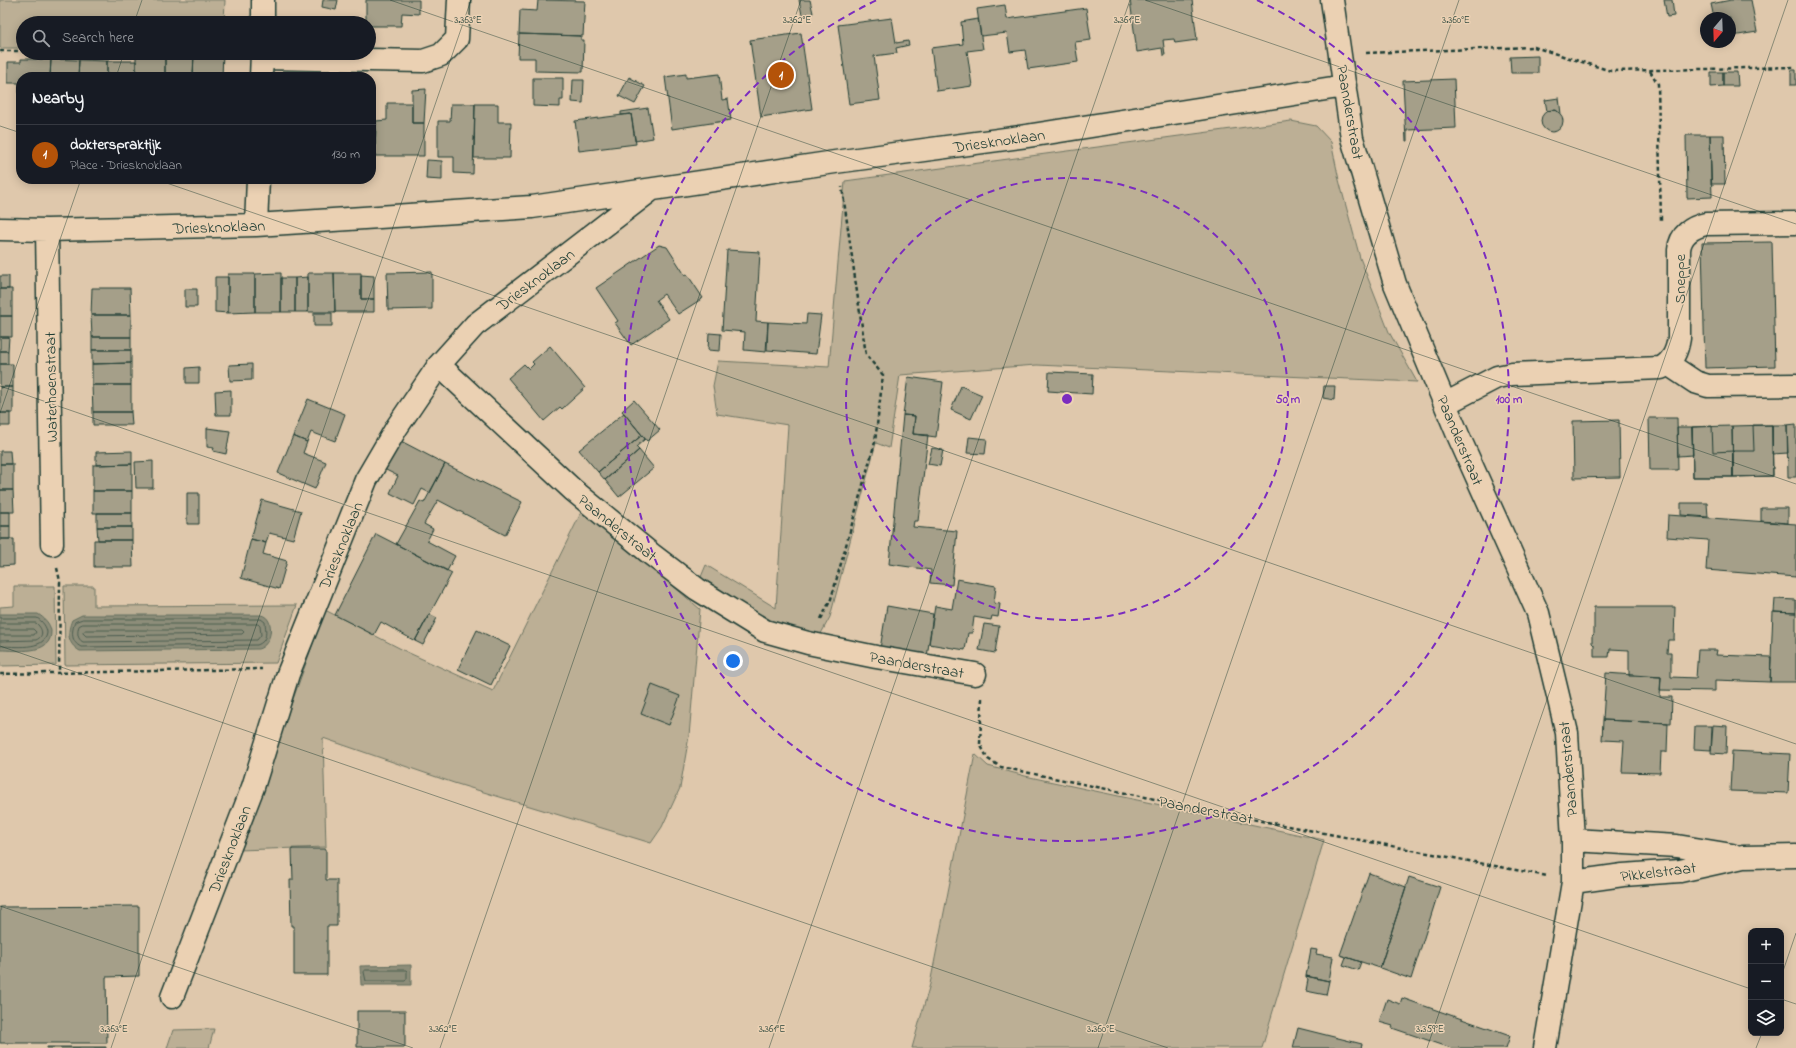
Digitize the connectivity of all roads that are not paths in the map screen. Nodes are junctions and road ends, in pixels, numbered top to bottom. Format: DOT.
graph roads {
  1 [pos="263,0"];
  2 [pos="459,0"];
  3 [pos="1332,0"];
  4 [pos="262,16"];
  5 [pos="261,63"];
  6 [pos="1345,86"];
  7 [pos="258,184"];
  8 [pos="652,189"];
  9 [pos="1796,223"];
  10 [pos="256,225"];
  11 [pos="0,229"];
  12 [pos="47,230"];
  13 [pos="1668,364"];
  14 [pos="439,365"];
  15 [pos="1796,385"];
  16 [pos="1445,404"];
  17 [pos="52,544"];
  18 [pos="975,674"];
  19 [pos="1573,840"];
  20 [pos="1796,856"];
  21 [pos="1743,857"];
  22 [pos="1573,882"];
  23 [pos="172,997"];
  24 [pos="1545,1048"];
  1 -- 4 [label="street"];
  2 -- 5 [label="street"];
  3 -- 6 [label="street, Paanderstraat"];
  6 -- 8 [label="street, Driesknoklaan"];
  6 -- 16 [label="street, Paanderstraat"];
  7 -- 10 [label="street"];
  8 -- 10 [label="street, Driesknoklaan"];
  8 -- 14 [label="street, Driesknoklaan"];
  9 -- 13 [label="street, Sneppe"];
  10 -- 12 [label="street, Driesknoklaan"];
  11 -- 12 [label="street, Driesknoklaan"];
  12 -- 17 [label="street, Waterhoenstraat"];
  13 -- 15 [label="street"];
  13 -- 16 [label="street"];
  14 -- 18 [label="street, Paanderstraat"];
  14 -- 23 [label="street, Driesknoklaan"];
  16 -- 19 [label="street, Paanderstraat"];
  19 -- 21 [label="street, Pikkelstraat"];
  19 -- 22 [label="street, Paanderstraat"];
  20 -- 21 [label="street, Pikkelstraat"];
  21 -- 22 [label="street, Pikkelstraat"];
  22 -- 24 [label="street, Paanderstraat"];
}
